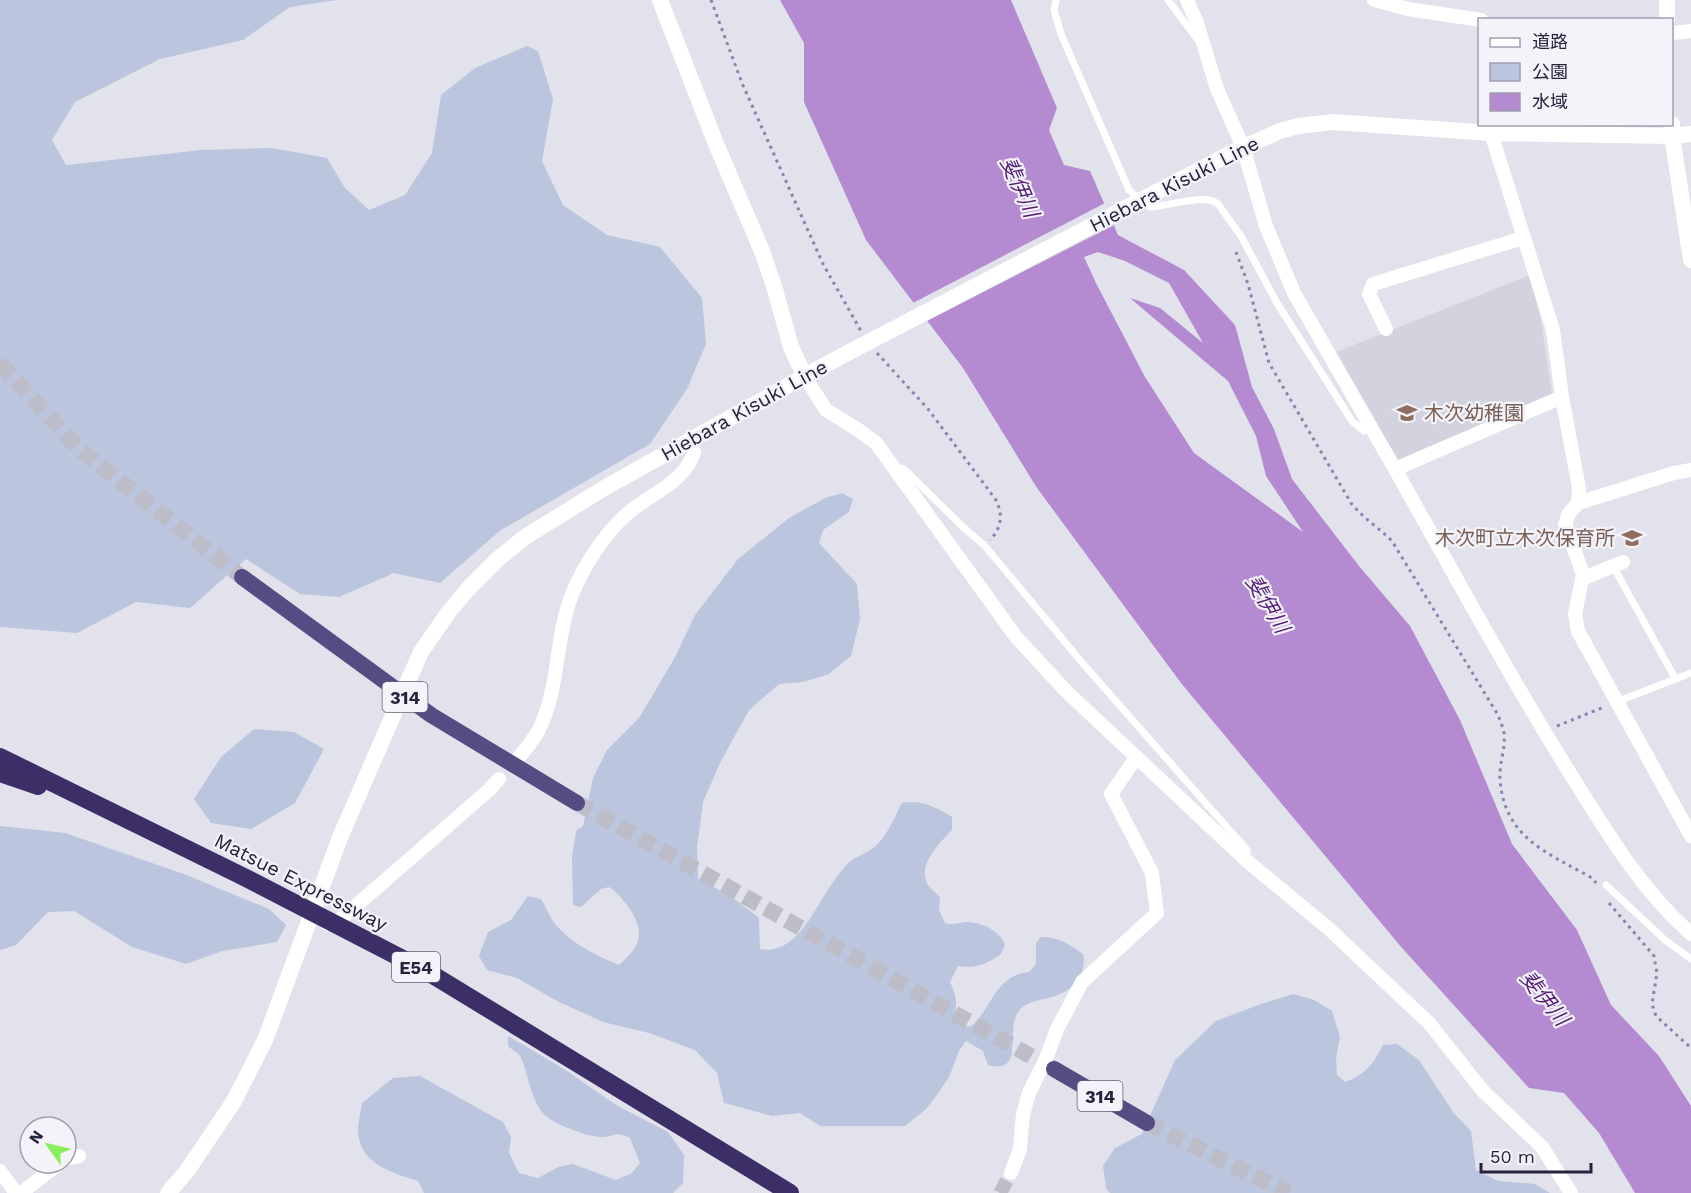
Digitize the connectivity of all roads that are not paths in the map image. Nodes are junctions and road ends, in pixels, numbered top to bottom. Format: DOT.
graph roads {
  1 [pos="660,0"];
  2 [pos="1056,0"];
  3 [pos="1168,0"];
  4 [pos="1186,0"];
  5 [pos="1374,0"];
  6 [pos="1667,0"];
  7 [pos="1667,18"];
  8 [pos="1478,20"];
  9 [pos="1691,31"];
  10 [pos="1673,33"];
  11 [pos="1204,49"];
  12 [pos="1672,130"];
  13 [pos="1491,133"];
  14 [pos="1691,134"];
  15 [pos="1240,148"];
  16 [pos="1522,238"];
  17 [pos="1691,260"];
  18 [pos="1386,329"];
  19 [pos="805,377"];
  20 [pos="1562,397"];
  21 [pos="1371,428"];
  22 [pos="688,441"];
  23 [pos="894,467"];
  24 [pos="1395,469"];
  25 [pos="1691,470"];
  26 [pos="1578,503"];
  27 [pos="1618,564"];
  28 [pos="242,577"];
  29 [pos="1584,578"];
  30 [pos="1691,673"];
  31 [pos="1675,678"];
  32 [pos="402,694"];
  33 [pos="1616,702"];
  34 [pos="0,755"];
  35 [pos="519,757"];
  36 [pos="1136,758"];
  37 [pos="0,773"];
  38 [pos="499,779"];
  39 [pos="577,803"];
  40 [pos="107,810"];
  41 [pos="1691,836"];
  42 [pos="1247,861"];
  43 [pos="1606,885"];
  44 [pos="311,921"];
  45 [pos="1691,934"];
  46 [pos="1691,959"];
  47 [pos="1054,1069"];
  48 [pos="1147,1123"];
  49 [pos="0,1171"];
  50 [pos="1011,1173"];
  51 [pos="44,1175"];
  52 [pos="16,1193"];
  53 [pos="21,1193"];
  54 [pos="168,1193"];
  55 [pos="790,1193"];
  56 [pos="1571,1193"];
  1 -- 19 [label="main road"];
  2 -- 21 [label="lane"];
  3 -- 11 [label="lane"];
  4 -- 11 [label="street"];
  5 -- 8 [label="street"];
  6 -- 7 [label="main road"];
  9 -- 10 [label="street"];
  11 -- 15 [label="street"];
  12 -- 13 [label="main road, Hiebara Kisuki Line"];
  12 -- 14 [label="main road, Hiebara Kisuki Line"];
  12 -- 17 [label="main road"];
  13 -- 15 [label="main road, Hiebara Kisuki Line"];
  13 -- 16 [label="street"];
  15 -- 19 [label="main road, Hiebara Kisuki Line"];
  15 -- 21 [label="street"];
  16 -- 18 [label="street"];
  16 -- 20 [label="street"];
  19 -- 22 [label="main road, Hiebara Kisuki Line"];
  19 -- 23 [label="street"];
  20 -- 24 [label="street"];
  20 -- 26 [label="street"];
  21 -- 24 [label="street"];
  22 -- 32 [label="main road, Hiebara Kisuki Line"];
  22 -- 35 [label="street"];
  23 -- 36 [label="street"];
  23 -- 42 [label="lane"];
  24 -- 45 [label="street"];
  25 -- 26 [label="street"];
  26 -- 29 [label="street"];
  27 -- 29 [label="street"];
  27 -- 31 [label="lane"];
  28 -- 32 [label="highway, 314"];
  29 -- 33 [label="street"];
  30 -- 31 [label="lane"];
  31 -- 33 [label="lane"];
  32 -- 39 [label="highway, 314"];
  32 -- 44 [label="main road, Hiebara Kisuki Line"];
  33 -- 41 [label="street"];
  34 -- 40 [label="highway, Matsue Expressway / E54"];
  36 -- 42 [label="street"];
  36 -- 50 [label="street"];
  37 -- 40 [label="highway"];
  38 -- 44 [label="street"];
  40 -- 55 [label="highway, Matsue Expressway / E54"];
  42 -- 56 [label="street"];
  43 -- 46 [label="lane"];
  44 -- 54 [label="main road, Hiebara Kisuki Line"];
  47 -- 48 [label="highway, 314"];
  49 -- 52 [label="street"];
  51 -- 53 [label="street"];
}
